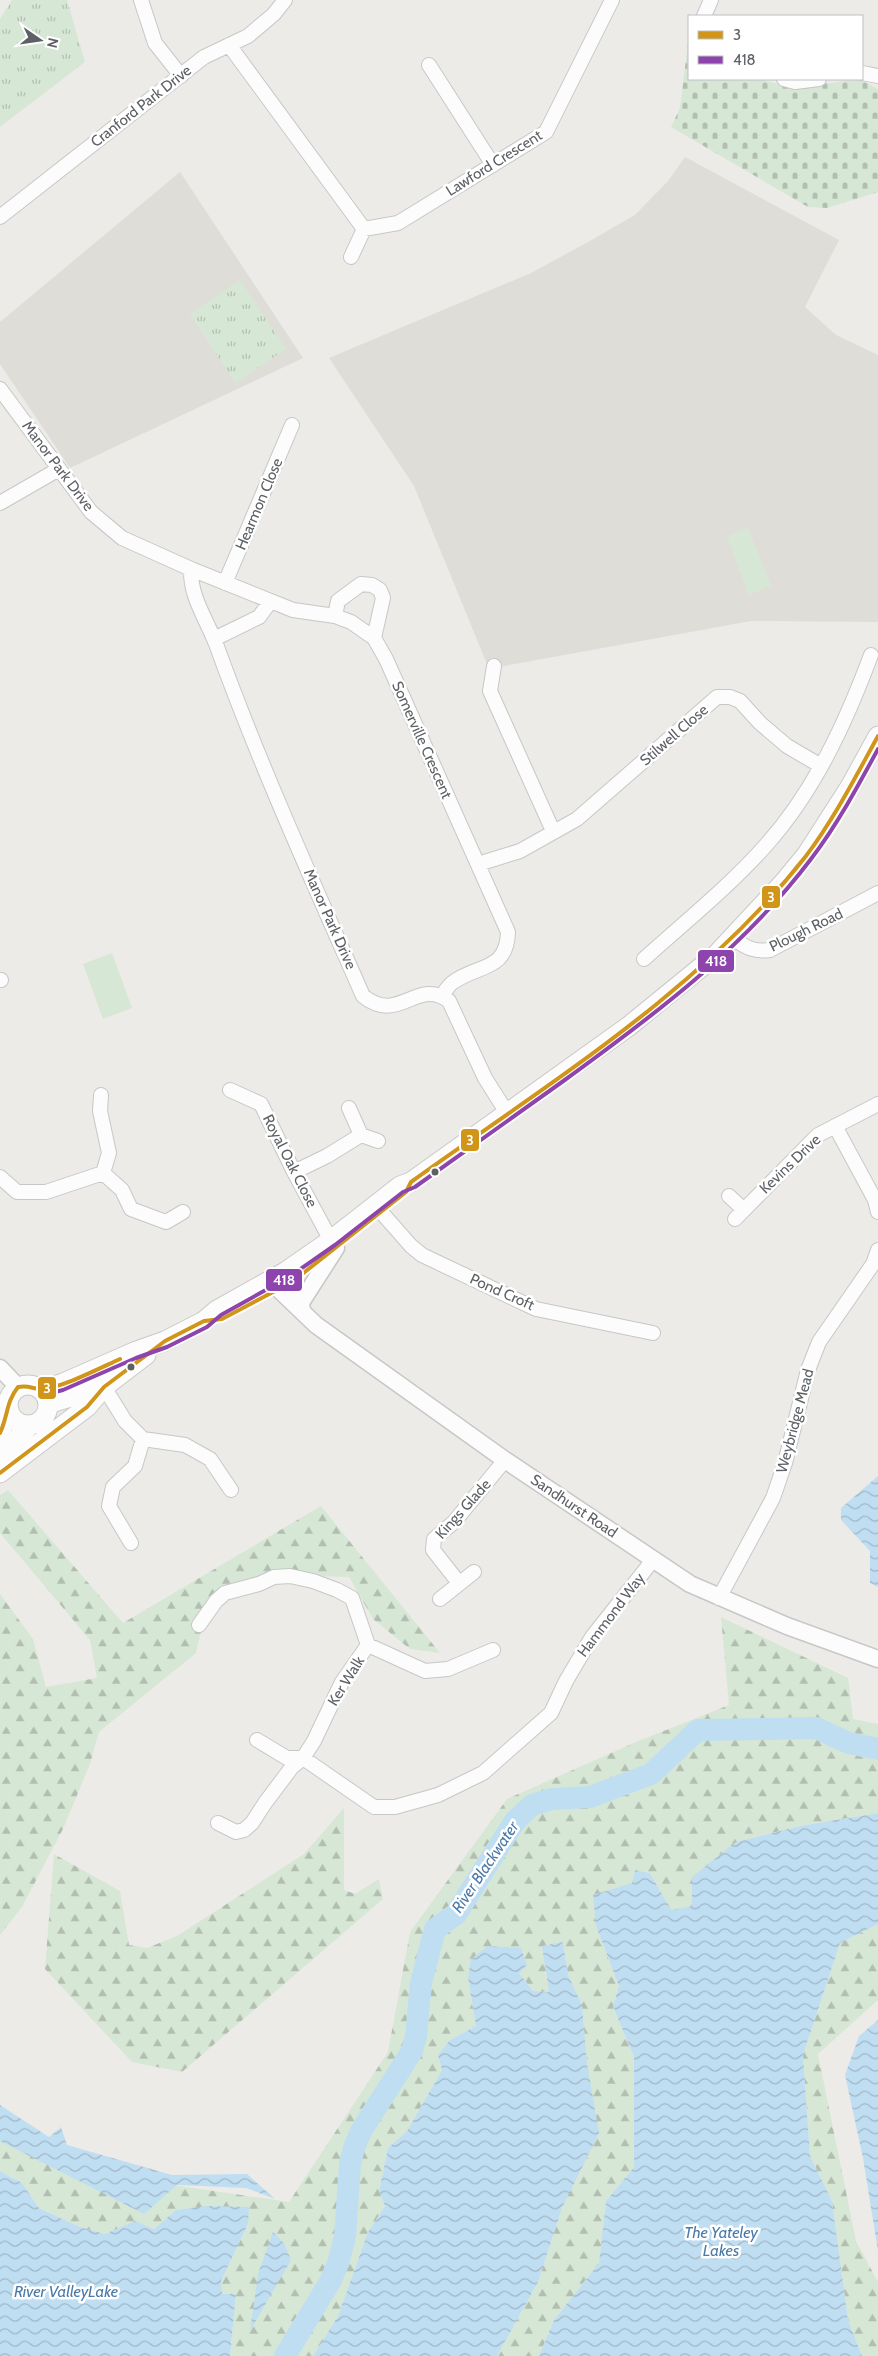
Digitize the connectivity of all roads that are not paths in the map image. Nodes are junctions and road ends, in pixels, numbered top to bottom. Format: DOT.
graph roads {
  1 [pos="141,0"];
  2 [pos="285,0"];
  3 [pos="612,0"];
  4 [pos="711,0"];
  5 [pos="704,15"];
  6 [pos="229,45"];
  7 [pos="429,64"];
  8 [pos="863,73"];
  9 [pos="180,76"];
  10 [pos="878,76"];
  11 [pos="788,80"];
  12 [pos="811,80"];
  13 [pos="494,164"];
  14 [pos="0,217"];
  15 [pos="364,229"];
  16 [pos="351,257"];
  17 [pos="0,389"];
  18 [pos="292,425"];
  19 [pos="59,469"];
  20 [pos="0,503"];
  21 [pos="191,569"];
  22 [pos="225,583"];
  23 [pos="270,602"];
  24 [pos="335,616"];
  25 [pos="374,638"];
  26 [pos="214,639"];
  27 [pos="871,654"];
  28 [pos="494,666"];
  29 [pos="878,736"];
  30 [pos="821,766"];
  31 [pos="553,831"];
  32 [pos="478,864"];
  33 [pos="876,896"];
  34 [pos="734,938"];
  35 [pos="644,959"];
  36 [pos="442,995"];
  37 [pos="230,1090"];
  38 [pos="101,1095"];
  39 [pos="878,1104"];
  40 [pos="349,1108"];
  41 [pos="507,1113"];
  42 [pos="836,1126"];
  43 [pos="361,1135"];
  44 [pos="378,1141"];
  45 [pos="294,1172"];
  46 [pos="103,1173"];
  47 [pos="0,1177"];
  48 [pos="729,1196"];
  49 [pos="379,1209"];
  50 [pos="183,1212"];
  51 [pos="878,1212"];
  52 [pos="333,1244"];
  53 [pos="878,1250"];
  54 [pos="281,1281"];
  55 [pos="302,1307"];
  56 [pos="653,1333"];
  57 [pos="165,1341"];
  58 [pos="6,1377"];
  59 [pos="104,1388"];
  60 [pos="44,1397"];
  61 [pos="9,1410"];
  62 [pos="30,1425"];
  63 [pos="0,1433"];
  64 [pos="144,1439"];
  65 [pos="0,1457"];
  66 [pos="505,1460"];
  67 [pos="0,1473"];
  68 [pos="231,1490"];
  69 [pos="131,1543"];
  70 [pos="653,1560"];
  71 [pos="474,1572"];
  72 [pos="459,1583"];
  73 [pos="719,1598"];
  74 [pos="440,1599"];
  75 [pos="198,1625"];
  76 [pos="368,1645"];
  77 [pos="492,1650"];
  78 [pos="874,1658"];
  79 [pos="257,1740"];
  80 [pos="303,1758"];
  81 [pos="218,1823"];
  1 -- 9 [label="street"];
  2 -- 6 [label="street, Cranford Park Drive"];
  3 -- 13 [label="street, Lawford Crescent"];
  4 -- 5 [label="street"];
  6 -- 9 [label="street, Cranford Park Drive"];
  6 -- 15 [label="street"];
  7 -- 13 [label="street"];
  8 -- 10 [label="street"];
  9 -- 14 [label="street, Cranford Park Drive"];
  11 -- 12 [label="street"];
  13 -- 15 [label="street, Lawford Crescent"];
  15 -- 16 [label="street"];
  17 -- 19 [label="street, Manor Park Drive"];
  18 -- 22 [label="street, Hearmon Close"];
  19 -- 20 [label="street"];
  19 -- 21 [label="street, Manor Park Drive"];
  21 -- 22 [label="street, Somerville Crescent"];
  21 -- 26 [label="street, Manor Park Drive"];
  22 -- 23 [label="street, Somerville Crescent"];
  23 -- 24 [label="street, Somerville Crescent"];
  23 -- 26 [label="street"];
  24 -- 25 [label="street, Somerville Crescent"];
  24 -- 25 [label="street"];
  25 -- 32 [label="street, Somerville Crescent"];
  26 -- 36 [label="street, Manor Park Drive"];
  27 -- 30 [label="street"];
  28 -- 31 [label="street"];
  29 -- 34 [label="main road"];
  30 -- 31 [label="street, Stilwell Close"];
  30 -- 35 [label="street"];
  31 -- 32 [label="street, Stilwell Close"];
  32 -- 36 [label="street, Somerville Crescent"];
  33 -- 34 [label="street, Plough Road"];
  34 -- 41 [label="main road"];
  36 -- 41 [label="street"];
  37 -- 45 [label="street, Royal Oak Close"];
  38 -- 46 [label="street"];
  39 -- 42 [label="street, Kevins Drive"];
  40 -- 43 [label="street"];
  41 -- 49 [label="main road"];
  42 -- 48 [label="street, Kevins Drive"];
  42 -- 51 [label="street"];
  43 -- 44 [label="street"];
  43 -- 45 [label="street"];
  45 -- 52 [label="street, Royal Oak Close"];
  46 -- 47 [label="street"];
  46 -- 50 [label="street"];
  49 -- 52 [label="main road"];
  49 -- 56 [label="street, Pond Croft"];
  52 -- 54 [label="main road"];
  52 -- 55 [label="street"];
  53 -- 73 [label="street, Weybridge Mead"];
  54 -- 55 [label="street, Sandhurst Road"];
  54 -- 57 [label="main road"];
  55 -- 66 [label="street, Sandhurst Road"];
  57 -- 59 [label="main road"];
  57 -- 60 [label="main road"];
  58 -- 60 [label="main road"];
  58 -- 61 [label="main road"];
  59 -- 60 [label="main road"];
  59 -- 64 [label="street"];
  59 -- 67 [label="main road"];
  60 -- 62 [label="main road"];
  61 -- 62 [label="main road"];
  61 -- 63 [label="main road"];
  62 -- 65 [label="main road"];
  64 -- 68 [label="street"];
  64 -- 69 [label="street"];
  66 -- 70 [label="street, Sandhurst Road"];
  66 -- 72 [label="street, Kings Glade"];
  70 -- 73 [label="street, Sandhurst Road"];
  70 -- 80 [label="street, Hammond Way"];
  71 -- 72 [label="street"];
  72 -- 74 [label="street"];
  73 -- 78 [label="street, Sandhurst Road"];
  75 -- 76 [label="street, Ker Walk"];
  76 -- 77 [label="street"];
  76 -- 80 [label="street, Ker Walk"];
  79 -- 80 [label="street, Hammond Way"];
  80 -- 81 [label="street, Ker Walk"];
}
